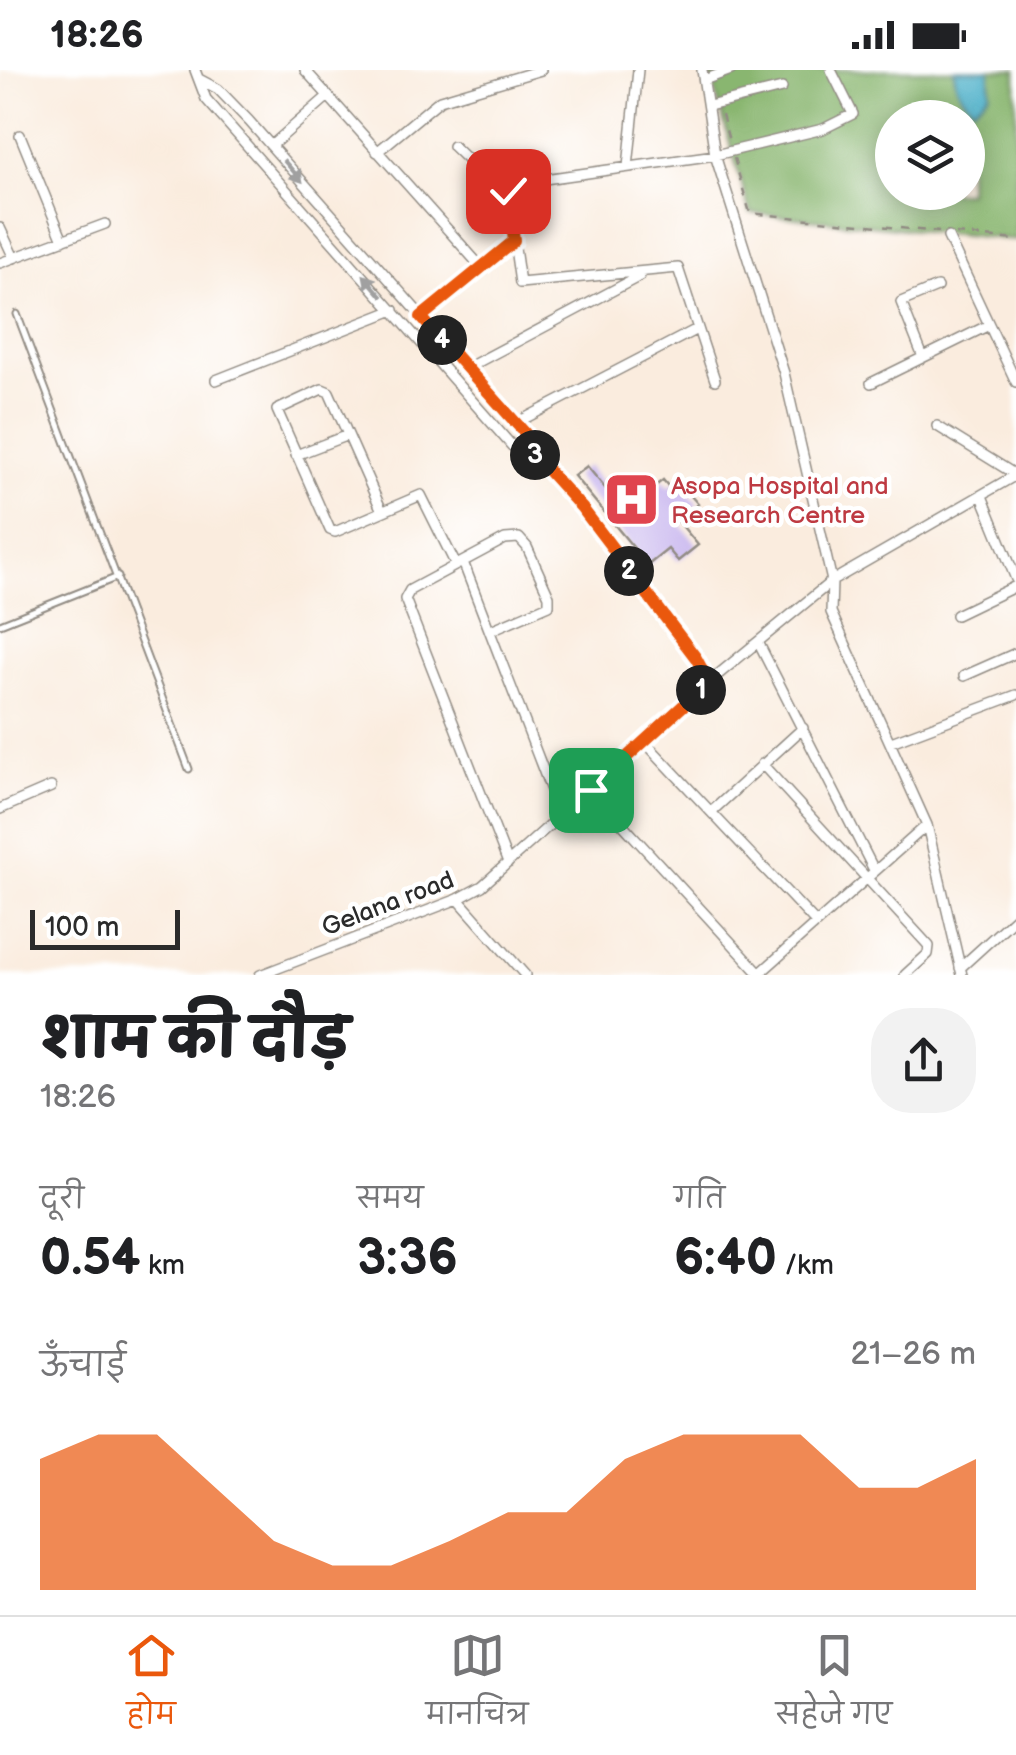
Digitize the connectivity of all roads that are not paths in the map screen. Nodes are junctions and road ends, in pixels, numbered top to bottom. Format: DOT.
graph roads {
  1 [pos="305,70"];
  2 [pos="497,70"];
  3 [pos="542,70"];
  4 [pos="638,70"];
  5 [pos="731,70"];
  6 [pos="830,70"];
  7 [pos="197,75"];
  8 [pos="703,75"];
  9 [pos="500,84"];
  10 [pos="782,88"];
  11 [pos="327,97"];
  12 [pos="714,106"];
  13 [pos="249,121"];
  14 [pos="237,132"];
  15 [pos="20,135"];
  16 [pos="271,146"];
  17 [pos="453,146"];
  18 [pos="378,152"];
  19 [pos="715,156"];
  20 [pos="628,167"];
  21 [pos="507,198"];
  22 [pos="105,224"];
  23 [pos="0,228"];
  24 [pos="948,237"];
  25 [pos="63,240"];
  26 [pos="514,241"];
  27 [pos="14,258"];
  28 [pos="0,263"];
  29 [pos="482,268"];
  30 [pos="646,272"];
  31 [pos="937,287"];
  32 [pos="394,310"];
  33 [pos="17,314"];
  34 [pos="421,317"];
  35 [pos="989,325"];
  36 [pos="696,329"];
  37 [pos="924,357"];
  38 [pos="467,368"];
  39 [pos="216,380"];
  40 [pos="715,380"];
  41 [pos="1016,382"];
  42 [pos="871,383"];
  43 [pos="516,423"];
  44 [pos="937,426"];
  45 [pos="348,435"];
  46 [pos="296,455"];
  47 [pos="535,456"];
  48 [pos="982,496"];
  49 [pos="382,511"];
  50 [pos="460,563"];
  51 [pos="118,576"];
  52 [pos="832,581"];
  53 [pos="1016,582"];
  54 [pos="956,616"];
  55 [pos="0,624"];
  56 [pos="491,630"];
  57 [pos="758,642"];
  58 [pos="1016,653"];
  59 [pos="964,676"];
  60 [pos="709,682"];
  61 [pos="1016,695"];
  62 [pos="803,728"];
  63 [pos="644,740"];
  64 [pos="891,742"];
  65 [pos="762,764"];
  66 [pos="189,768"];
  67 [pos="51,787"];
  68 [pos="591,790"];
  69 [pos="0,809"];
  70 [pos="711,812"];
  71 [pos="561,816"];
  72 [pos="928,825"];
  73 [pos="508,863"];
  74 [pos="871,873"];
  75 [pos="458,899"];
  76 [pos="1016,917"];
  77 [pos="816,923"];
  78 [pos="961,972"];
  79 [pos="759,974"];
  80 [pos="260,975"];
  81 [pos="525,975"];
  82 [pos="905,975"];
  1 -- 11 [label="street"];
  2 -- 9 [label="street"];
  3 -- 9 [label="street"];
  4 -- 20 [label="street"];
  5 -- 8 [label="street"];
  6 -- 19 [label="street"];
  7 -- 13 [label="street"];
  7 -- 14 [label="street"];
  8 -- 12 [label="street"];
  9 -- 18 [label="street"];
  10 -- 12 [label="street"];
  11 -- 16 [label="street"];
  11 -- 18 [label="street"];
  12 -- 19 [label="street"];
  13 -- 14 [label="street"];
  13 -- 16 [label="street"];
  32 -- 14 [label="street, one-way"];
  15 -- 25 [label="street"];
  16 -- 34 [label="street, one-way"];
  17 -- 21 [label="street"];
  18 -- 29 [label="street"];
  19 -- 20 [label="street"];
  19 -- 52 [label="street"];
  20 -- 21 [label="street"];
  21 -- 26 [label="street"];
  22 -- 25 [label="street"];
  23 -- 27 [label="street"];
  24 -- 35 [label="street"];
  25 -- 27 [label="street"];
  26 -- 29 [label="street"];
  26 -- 30 [label="street"];
  27 -- 28 [label="street"];
  29 -- 34 [label="street"];
  30 -- 36 [label="street"];
  30 -- 38 [label="street"];
  31 -- 37 [label="street"];
  32 -- 39 [label="street"];
  32 -- 47 [label="street"];
  33 -- 51 [label="lane"];
  34 -- 38 [label="street"];
  35 -- 37 [label="street"];
  35 -- 41 [label="street"];
  36 -- 40 [label="street"];
  36 -- 43 [label="street"];
  37 -- 42 [label="street"];
  38 -- 43 [label="street"];
  43 -- 47 [label="street"];
  44 -- 48 [label="street, Gelana road"];
  45 -- 46 [label="street"];
  45 -- 46 [label="street"];
  45 -- 49 [label="street"];
  46 -- 49 [label="street"];
  47 -- 60 [label="street"];
  48 -- 52 [label="street, Gelana road"];
  48 -- 53 [label="street"];
  49 -- 50 [label="street"];
  50 -- 56 [label="street"];
  50 -- 56 [label="street"];
  50 -- 73 [label="street"];
  51 -- 55 [label="lane"];
  51 -- 66 [label="lane"];
  52 -- 57 [label="street, Gelana road"];
  52 -- 64 [label="street"];
  53 -- 54 [label="street"];
  56 -- 71 [label="street"];
  57 -- 60 [label="street, Gelana road"];
  57 -- 62 [label="street"];
  58 -- 59 [label="street"];
  60 -- 63 [label="street, Gelana road"];
  61 -- 64 [label="street"];
  62 -- 65 [label="street"];
  62 -- 74 [label="street"];
  63 -- 68 [label="street, Gelana road"];
  63 -- 70 [label="street"];
  64 -- 72 [label="street"];
  65 -- 70 [label="street"];
  65 -- 74 [label="street"];
  67 -- 69 [label="street"];
  68 -- 71 [label="street, Gelana road"];
  68 -- 79 [label="street"];
  70 -- 77 [label="street"];
  71 -- 73 [label="street, Gelana road"];
  72 -- 74 [label="street"];
  72 -- 78 [label="street"];
  73 -- 75 [label="street, Gelana road"];
  74 -- 77 [label="street"];
  74 -- 82 [label="street"];
  75 -- 80 [label="street, Gelana road"];
  75 -- 81 [label="street"];
  76 -- 78 [label="street"];
  77 -- 79 [label="street"];
}
